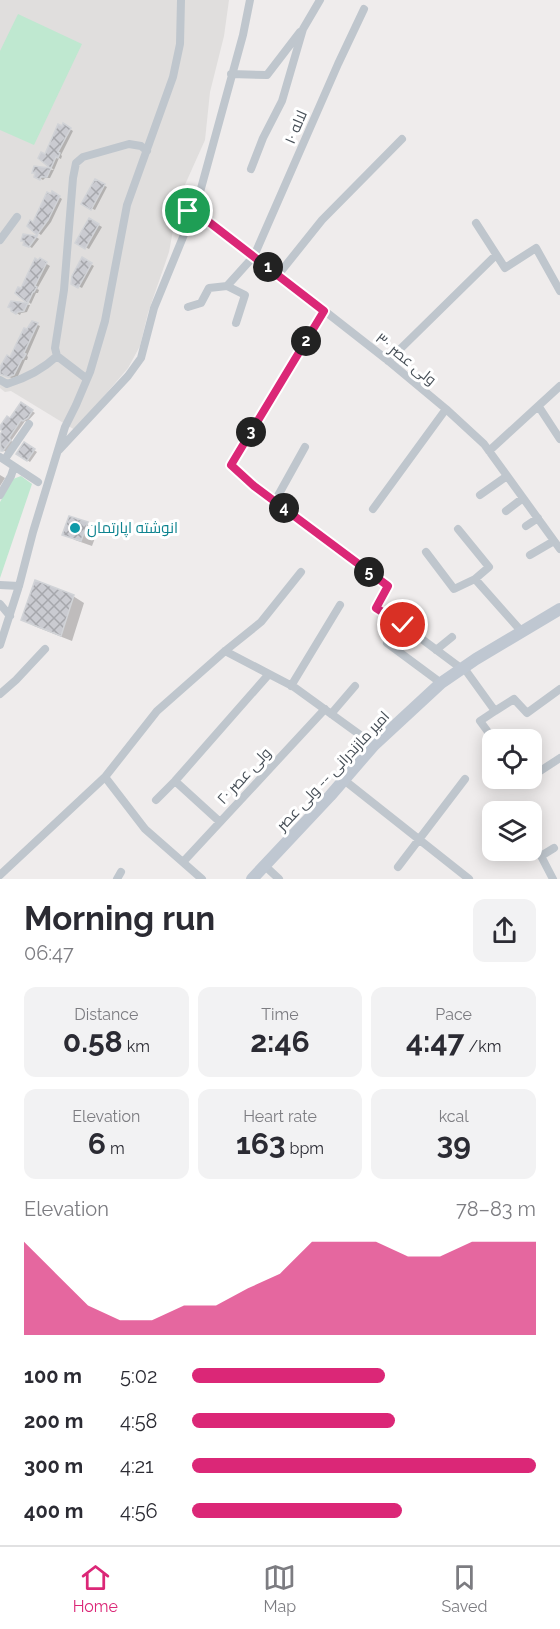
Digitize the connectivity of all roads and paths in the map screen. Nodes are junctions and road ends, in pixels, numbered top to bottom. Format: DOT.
graph roads {
  1 [pos="181,0"];
  2 [pos="250,0"];
  3 [pos="320,0"];
  4 [pos="364,9"];
  5 [pos="303,29"];
  6 [pos="231,74"];
  7 [pos="402,139"];
  8 [pos="147,151"];
  9 [pos="251,170"];
  10 [pos="197,203"];
  11 [pos="17,217"];
  12 [pos="205,219"];
  13 [pos="190,220"];
  14 [pos="476,223"];
  15 [pos="0,240"];
  16 [pos="496,255"];
  17 [pos="254,256"];
  18 [pos="278,275"];
  19 [pos="227,286"];
  20 [pos="560,291"];
  21 [pos="188,307"];
  22 [pos="324,311"];
  23 [pos="236,323"];
  24 [pos="57,356"];
  25 [pos="388,361"];
  26 [pos="87,379"];
  27 [pos="0,380"];
  28 [pos="560,386"];
  29 [pos="539,407"];
  30 [pos="446,408"];
  31 [pos="29,424"];
  32 [pos="560,439"];
  33 [pos="305,447"];
  34 [pos="489,451"];
  35 [pos="57,453"];
  36 [pos="2,458"];
  37 [pos="14,467"];
  38 [pos="507,476"];
  39 [pos="39,482"];
  40 [pos="0,495"];
  41 [pos="480,495"];
  42 [pos="523,498"];
  43 [pos="275,501"];
  44 [pos="373,509"];
  45 [pos="506,511"];
  46 [pos="538,518"];
  47 [pos="526,526"];
  48 [pos="458,529"];
  49 [pos="557,545"];
  50 [pos="426,552"];
  51 [pos="530,555"];
  52 [pos="301,572"];
  53 [pos="475,579"];
  54 [pos="0,585"];
  55 [pos="19,586"];
  56 [pos="0,604"];
  57 [pos="340,606"];
  58 [pos="560,609"];
  59 [pos="10,616"];
  60 [pos="522,632"];
  61 [pos="452,637"];
  62 [pos="387,643"];
  63 [pos="0,645"];
  64 [pos="45,649"];
  65 [pos="436,650"];
  66 [pos="225,651"];
  67 [pos="463,668"];
  68 [pos="269,674"];
  69 [pos="441,683"];
  70 [pos="291,686"];
  71 [pos="355,687"];
  72 [pos="560,689"];
  73 [pos="0,694"];
  74 [pos="495,711"];
  75 [pos="328,712"];
  76 [pos="486,729"];
  77 [pos="374,745"];
  78 [pos="560,758"];
  79 [pos="542,770"];
  80 [pos="105,777"];
  81 [pos="465,779"];
  82 [pos="344,780"];
  83 [pos="175,781"];
  84 [pos="156,800"];
  85 [pos="220,822"];
  86 [pos="418,840"];
  87 [pos="554,848"];
  88 [pos="183,862"];
  89 [pos="265,866"];
  90 [pos="398,867"];
  91 [pos="0,875"];
  92 [pos="202,879"];
  93 [pos="252,879"];
  94 [pos="279,879"];
  95 [pos="469,879"];
  96 [pos="553,879"];
  1 -- 8 [label="street"];
  2 -- 6 [label="street"];
  3 -- 5 [label="street"];
  4 -- 17 [label="street, لاله ۱۰"];
  5 -- 6 [label="street"];
  5 -- 9 [label="street"];
  6 -- 10 [label="street"];
  7 -- 18 [label="street"];
  8 -- 24 [label="street"];
  8 -- 26 [label="street"];
  10 -- 12 [label="street"];
  10 -- 13 [label="street"];
  11 -- 15 [label="street"];
  12 -- 13 [label="street"];
  12 -- 17 [label="street, ولی عصر ۳۰"];
  13 -- 35 [label="street"];
  14 -- 16 [label="street"];
  16 -- 20 [label="street"];
  16 -- 25 [label="street"];
  17 -- 18 [label="street, ولی عصر ۳۰"];
  17 -- 19 [label="street, لاله ۱۰"];
  18 -- 22 [label="street, ولی عصر ۳۰"];
  19 -- 21 [label="street"];
  19 -- 23 [label="street"];
  22 -- 25 [label="street, ولی عصر ۳۰"];
  22 -- 43 [label="street"];
  24 -- 26 [label="street"];
  24 -- 27 [label="street"];
  25 -- 30 [label="street, ولی عصر ۳۰"];
  26 -- 35 [label="street"];
  28 -- 29 [label="street"];
  29 -- 32 [label="street"];
  29 -- 34 [label="street"];
  30 -- 34 [label="street, ولی عصر ۳۰"];
  30 -- 44 [label="street"];
  31 -- 36 [label="street"];
  33 -- 43 [label="street"];
  34 -- 38 [label="street, ولی عصر ۳۰"];
  35 -- 55 [label="street"];
  36 -- 37 [label="street"];
  37 -- 39 [label="street"];
  37 -- 40 [label="street"];
  38 -- 41 [label="street"];
  38 -- 42 [label="street, ولی عصر ۳۰"];
  42 -- 45 [label="street"];
  42 -- 46 [label="street, ولی عصر ۳۰"];
  43 -- 65 [label="street"];
  46 -- 47 [label="street"];
  46 -- 49 [label="street, ولی عصر ۳۰"];
  48 -- 53 [label="street"];
  49 -- 51 [label="street"];
  50 -- 53 [label="street"];
  52 -- 66 [label="street"];
  53 -- 60 [label="street"];
  54 -- 55 [label="street"];
  55 -- 59 [label="street"];
  56 -- 59 [label="street"];
  57 -- 70 [label="street"];
  58 -- 60 [label="main road, امیر مازندرانی -- ولی عصر"];
  59 -- 63 [label="street"];
  60 -- 67 [label="main road, امیر مازندرانی -- ولی عصر"];
  61 -- 65 [label="street"];
  62 -- 69 [label="street"];
  64 -- 73 [label="street"];
  65 -- 67 [label="street"];
  66 -- 68 [label="street"];
  66 -- 80 [label="street"];
  67 -- 69 [label="main road, امیر مازندرانی -- ولی عصر"];
  67 -- 74 [label="street"];
  68 -- 70 [label="street"];
  68 -- 83 [label="street"];
  69 -- 77 [label="main road, امیر مازندرانی -- ولی عصر"];
  70 -- 75 [label="street"];
  71 -- 75 [label="street, ولی عصر ۲۰"];
  72 -- 74 [label="street"];
  74 -- 76 [label="street"];
  75 -- 77 [label="street"];
  75 -- 85 [label="street, ولی عصر ۲۰"];
  77 -- 82 [label="main road, امیر مازندرانی -- ولی عصر"];
  78 -- 79 [label="street"];
  80 -- 88 [label="street"];
  80 -- 91 [label="street"];
  81 -- 86 [label="street"];
  82 -- 86 [label="street"];
  82 -- 89 [label="main road, امیر مازندرانی -- ولی عصر"];
  83 -- 84 [label="street"];
  83 -- 85 [label="street"];
  85 -- 88 [label="street, ولی عصر ۲۰"];
  86 -- 90 [label="street"];
  86 -- 95 [label="street"];
  87 -- 96 [label="street"];
  88 -- 92 [label="street"];
  89 -- 93 [label="main road, امیر مازندرانی -- ولی عصر"];
  89 -- 94 [label="street"];
}
